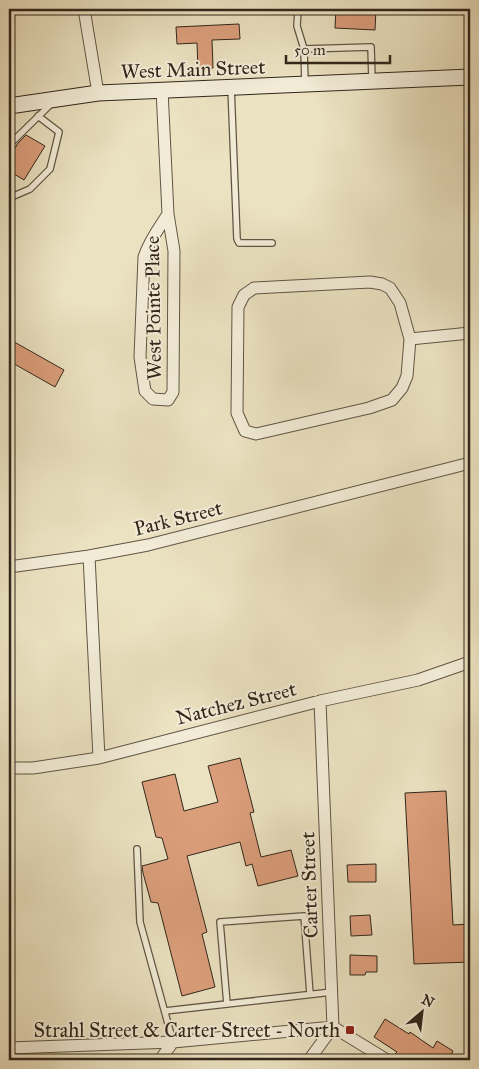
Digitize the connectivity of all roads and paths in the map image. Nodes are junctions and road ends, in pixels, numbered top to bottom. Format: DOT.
graph roads {
  1 [pos="84,9"];
  2 [pos="298,9"];
  3 [pos="304,49"];
  4 [pos="470,77"];
  5 [pos="372,81"];
  6 [pos="305,84"];
  7 [pos="231,88"];
  8 [pos="162,90"];
  9 [pos="98,93"];
  10 [pos="55,100"];
  11 [pos="9,106"];
  12 [pos="38,116"];
  13 [pos="9,144"];
  14 [pos="9,198"];
  15 [pos="168,214"];
  16 [pos="272,243"];
  17 [pos="470,333"];
  18 [pos="410,339"];
  19 [pos="470,463"];
  20 [pos="89,556"];
  21 [pos="9,567"];
  22 [pos="470,662"];
  23 [pos="320,701"];
  24 [pos="99,758"];
  25 [pos="9,768"];
  26 [pos="137,850"];
  27 [pos="332,992"];
  28 [pos="310,994"];
  29 [pos="227,1004"];
  30 [pos="164,1011"];
  31 [pos="333,1027"];
  32 [pos="173,1042"];
  33 [pos="9,1048"];
  34 [pos="160,1060"];
  35 [pos="309,1060"];
  36 [pos="387,1060"];
  1 -- 9 [label="street"];
  2 -- 3 [label="lane"];
  3 -- 5 [label="lane"];
  3 -- 6 [label="lane"];
  4 -- 5 [label="main road, West Main Street"];
  5 -- 6 [label="main road, West Main Street"];
  6 -- 7 [label="main road, West Main Street"];
  7 -- 8 [label="main road, West Main Street"];
  7 -- 16 [label="lane"];
  8 -- 9 [label="main road, West Main Street"];
  8 -- 15 [label="street, West Pointe Place"];
  9 -- 10 [label="main road, West Main Street"];
  10 -- 11 [label="main road, West Main Street"];
  10 -- 12 [label="lane"];
  12 -- 13 [label="lane"];
  12 -- 14 [label="lane"];
  15 -- 15 [label="street, West Pointe Place"];
  17 -- 18 [label="street"];
  18 -- 18 [label="street"];
  19 -- 20 [label="street, Park Street"];
  20 -- 21 [label="street, Park Street"];
  20 -- 24 [label="street"];
  22 -- 23 [label="street, Natchez Street"];
  23 -- 24 [label="street, Natchez Street"];
  23 -- 27 [label="street, Carter Street"];
  24 -- 25 [label="street, Natchez Street"];
  26 -- 30 [label="lane"];
  27 -- 28 [label="lane"];
  27 -- 31 [label="street, Carter Street"];
  28 -- 29 [label="lane"];
  28 -- 29 [label="lane"];
  29 -- 30 [label="lane"];
  30 -- 32 [label="lane"];
  31 -- 32 [label="street"];
  31 -- 35 [label="street"];
  31 -- 36 [label="street"];
  32 -- 33 [label="street"];
  32 -- 34 [label="street"];
}
